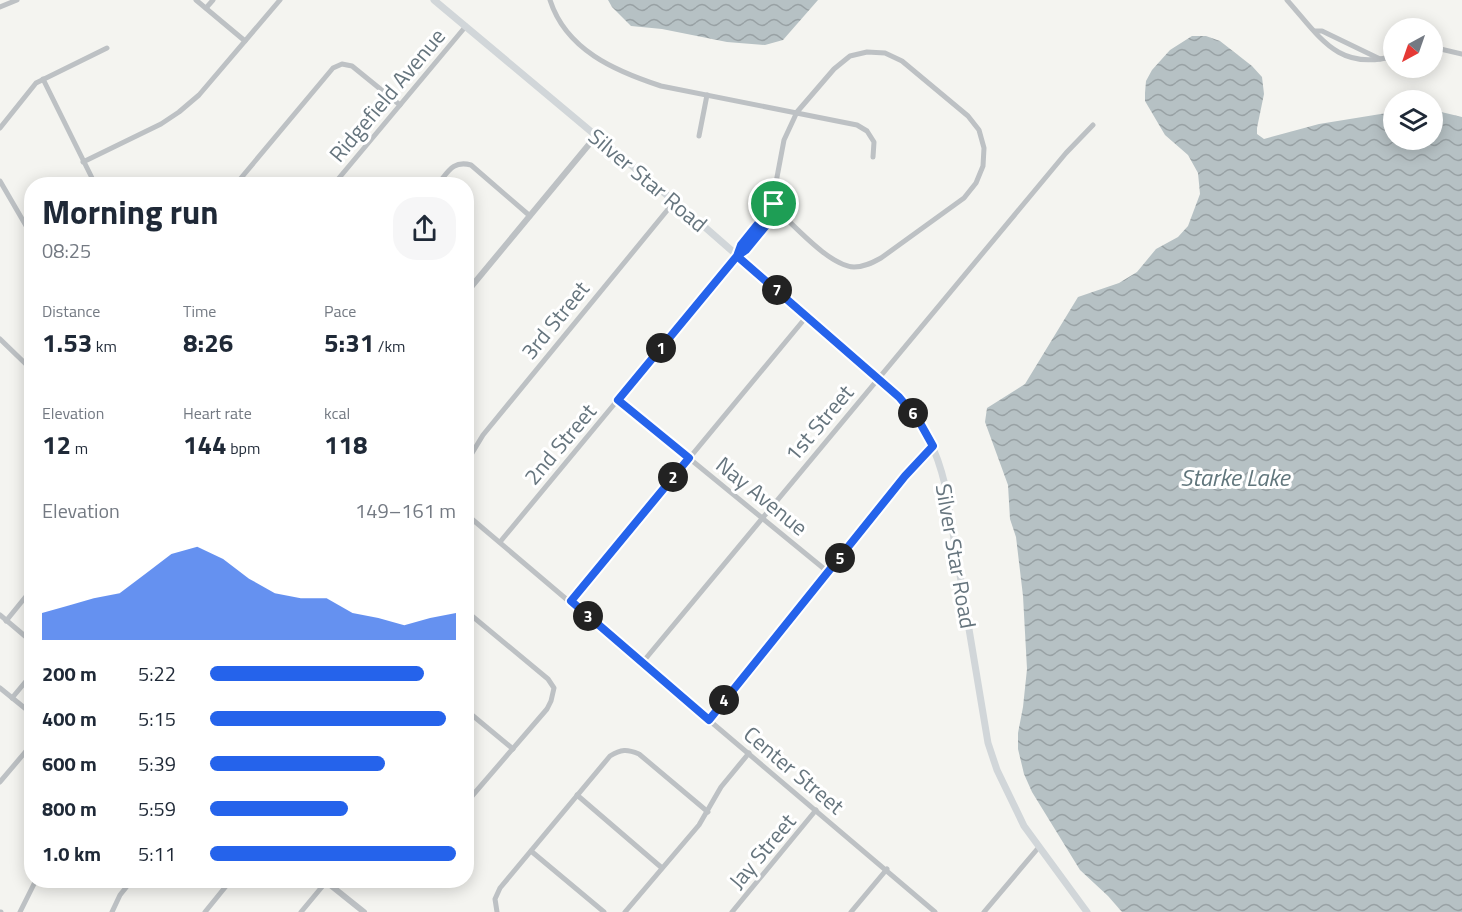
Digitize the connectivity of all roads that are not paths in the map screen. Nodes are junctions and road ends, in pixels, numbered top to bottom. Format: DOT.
graph roads {
  1 [pos="17,0"];
  2 [pos="196,0"];
  3 [pos="213,0"];
  4 [pos="280,0"];
  5 [pos="434,0"];
  6 [pos="550,0"];
  7 [pos="1287,0"];
  8 [pos="0,8"];
  9 [pos="206,8"];
  10 [pos="466,26"];
  11 [pos="1315,31"];
  12 [pos="245,41"];
  13 [pos="107,48"];
  14 [pos="1443,50"];
  15 [pos="1462,54"];
  16 [pos="1382,59"];
  17 [pos="43,79"];
  18 [pos="707,94"];
  19 [pos="400,105"];
  20 [pos="797,112"];
  21 [pos="1094,125"];
  22 [pos="0,128"];
  23 [pos="596,136"];
  24 [pos="699,136"];
  25 [pos="873,157"];
  26 [pos="83,162"];
  27 [pos="91,177"];
  28 [pos="242,177"];
  29 [pos="340,177"];
  30 [pos="444,177"];
  31 [pos="0,181"];
  32 [pos="674,202"];
  33 [pos="774,204"];
  34 [pos="778,211"];
  35 [pos="530,216"];
  36 [pos="24,222"];
  37 [pos="737,256"];
  38 [pos="474,283"];
  39 [pos="807,316"];
  40 [pos="0,339"];
  41 [pos="24,362"];
  42 [pos="877,379"];
  43 [pos="618,400"];
  44 [pos="933,446"];
  45 [pos="474,450"];
  46 [pos="689,458"];
  47 [pos="762,516"];
  48 [pos="474,521"];
  49 [pos="500,542"];
  50 [pos="828,572"];
  51 [pos="24,600"];
  52 [pos="571,601"];
  53 [pos="0,615"];
  54 [pos="474,618"];
  55 [pos="6,621"];
  56 [pos="24,636"];
  57 [pos="642,663"];
  58 [pos="24,684"];
  59 [pos="0,688"];
  60 [pos="12,698"];
  61 [pos="24,708"];
  62 [pos="474,717"];
  63 [pos="709,720"];
  64 [pos="513,749"];
  65 [pos="749,753"];
  66 [pos="24,754"];
  67 [pos="0,782"];
  68 [pos="474,794"];
  69 [pos="577,795"];
  70 [pos="816,810"];
  71 [pos="708,813"];
  72 [pos="1039,847"];
  73 [pos="531,851"];
  74 [pos="662,868"];
  75 [pos="887,869"];
  76 [pos="32,888"];
  77 [pos="126,888"];
  78 [pos="224,888"];
  79 [pos="320,888"];
  80 [pos="334,888"];
  81 [pos="20,912"];
  82 [pos="112,912"];
  83 [pos="205,912"];
  84 [pos="301,912"];
  85 [pos="364,912"];
  86 [pos="497,912"];
  87 [pos="604,912"];
  88 [pos="625,912"];
  89 [pos="732,912"];
  90 [pos="851,912"];
  91 [pos="935,912"];
  92 [pos="984,912"];
  93 [pos="1087,912"];
  1 -- 8 [label="street"];
  2 -- 9 [label="street"];
  3 -- 9 [label="street"];
  4 -- 12 [label="street"];
  5 -- 10 [label="main road, Silver Star Road"];
  6 -- 18 [label="street"];
  7 -- 11 [label="street"];
  9 -- 12 [label="street"];
  10 -- 19 [label="street, Ridgefield Avenue"];
  10 -- 23 [label="main road, Silver Star Road"];
  11 -- 16 [label="street"];
  11 -- 16 [label="street"];
  12 -- 26 [label="street"];
  13 -- 17 [label="street"];
  14 -- 15 [label="street"];
  17 -- 22 [label="street"];
  17 -- 26 [label="street"];
  18 -- 20 [label="street"];
  18 -- 24 [label="street"];
  19 -- 28 [label="street"];
  19 -- 29 [label="street, Ridgefield Avenue"];
  20 -- 25 [label="street"];
  20 -- 33 [label="street"];
  20 -- 34 [label="street"];
  21 -- 42 [label="street, 1st Street"];
  23 -- 32 [label="main road, Silver Star Road"];
  23 -- 35 [label="street"];
  26 -- 27 [label="street"];
  30 -- 35 [label="street"];
  31 -- 36 [label="street"];
  32 -- 37 [label="main road, Silver Star Road"];
  32 -- 45 [label="street, 3rd Street"];
  33 -- 34 [label="street"];
  33 -- 37 [label="street"];
  34 -- 37 [label="street"];
  35 -- 38 [label="street"];
  37 -- 39 [label="main road, Silver Star Road"];
  37 -- 43 [label="street, 2nd Street"];
  39 -- 42 [label="main road, Silver Star Road"];
  39 -- 46 [label="street"];
  40 -- 41 [label="street"];
  42 -- 44 [label="main road, Silver Star Road"];
  42 -- 47 [label="street, 1st Street"];
  43 -- 46 [label="street, Nay Avenue"];
  43 -- 49 [label="street, 2nd Street"];
  44 -- 50 [label="street"];
  44 -- 72 [label="main road, Silver Star Road"];
  46 -- 47 [label="street, Nay Avenue"];
  46 -- 52 [label="street"];
  47 -- 50 [label="street, Nay Avenue"];
  47 -- 57 [label="street, 1st Street"];
  48 -- 49 [label="street, Center Street"];
  49 -- 52 [label="street, Center Street"];
  50 -- 63 [label="street"];
  51 -- 55 [label="street"];
  52 -- 57 [label="street, Center Street"];
  53 -- 55 [label="street"];
  54 -- 64 [label="street"];
  55 -- 56 [label="street"];
  57 -- 63 [label="street, Center Street"];
  58 -- 60 [label="street"];
  59 -- 60 [label="street"];
  60 -- 61 [label="street"];
  62 -- 64 [label="street"];
  63 -- 65 [label="street, Center Street"];
  64 -- 68 [label="street"];
  65 -- 70 [label="street, Center Street"];
  65 -- 71 [label="street"];
  66 -- 67 [label="street"];
  69 -- 71 [label="street"];
  69 -- 73 [label="street"];
  69 -- 74 [label="street"];
  70 -- 75 [label="street, Center Street"];
  70 -- 89 [label="street, Jay Street"];
  71 -- 74 [label="street"];
  72 -- 92 [label="street"];
  72 -- 93 [label="main road, Silver Star Road"];
  73 -- 86 [label="street"];
  73 -- 87 [label="street"];
  74 -- 88 [label="street"];
  75 -- 90 [label="street"];
  75 -- 91 [label="street, Center Street"];
  76 -- 81 [label="street"];
  77 -- 82 [label="street"];
  78 -- 83 [label="street"];
  79 -- 84 [label="street"];
  80 -- 85 [label="street"];
}
